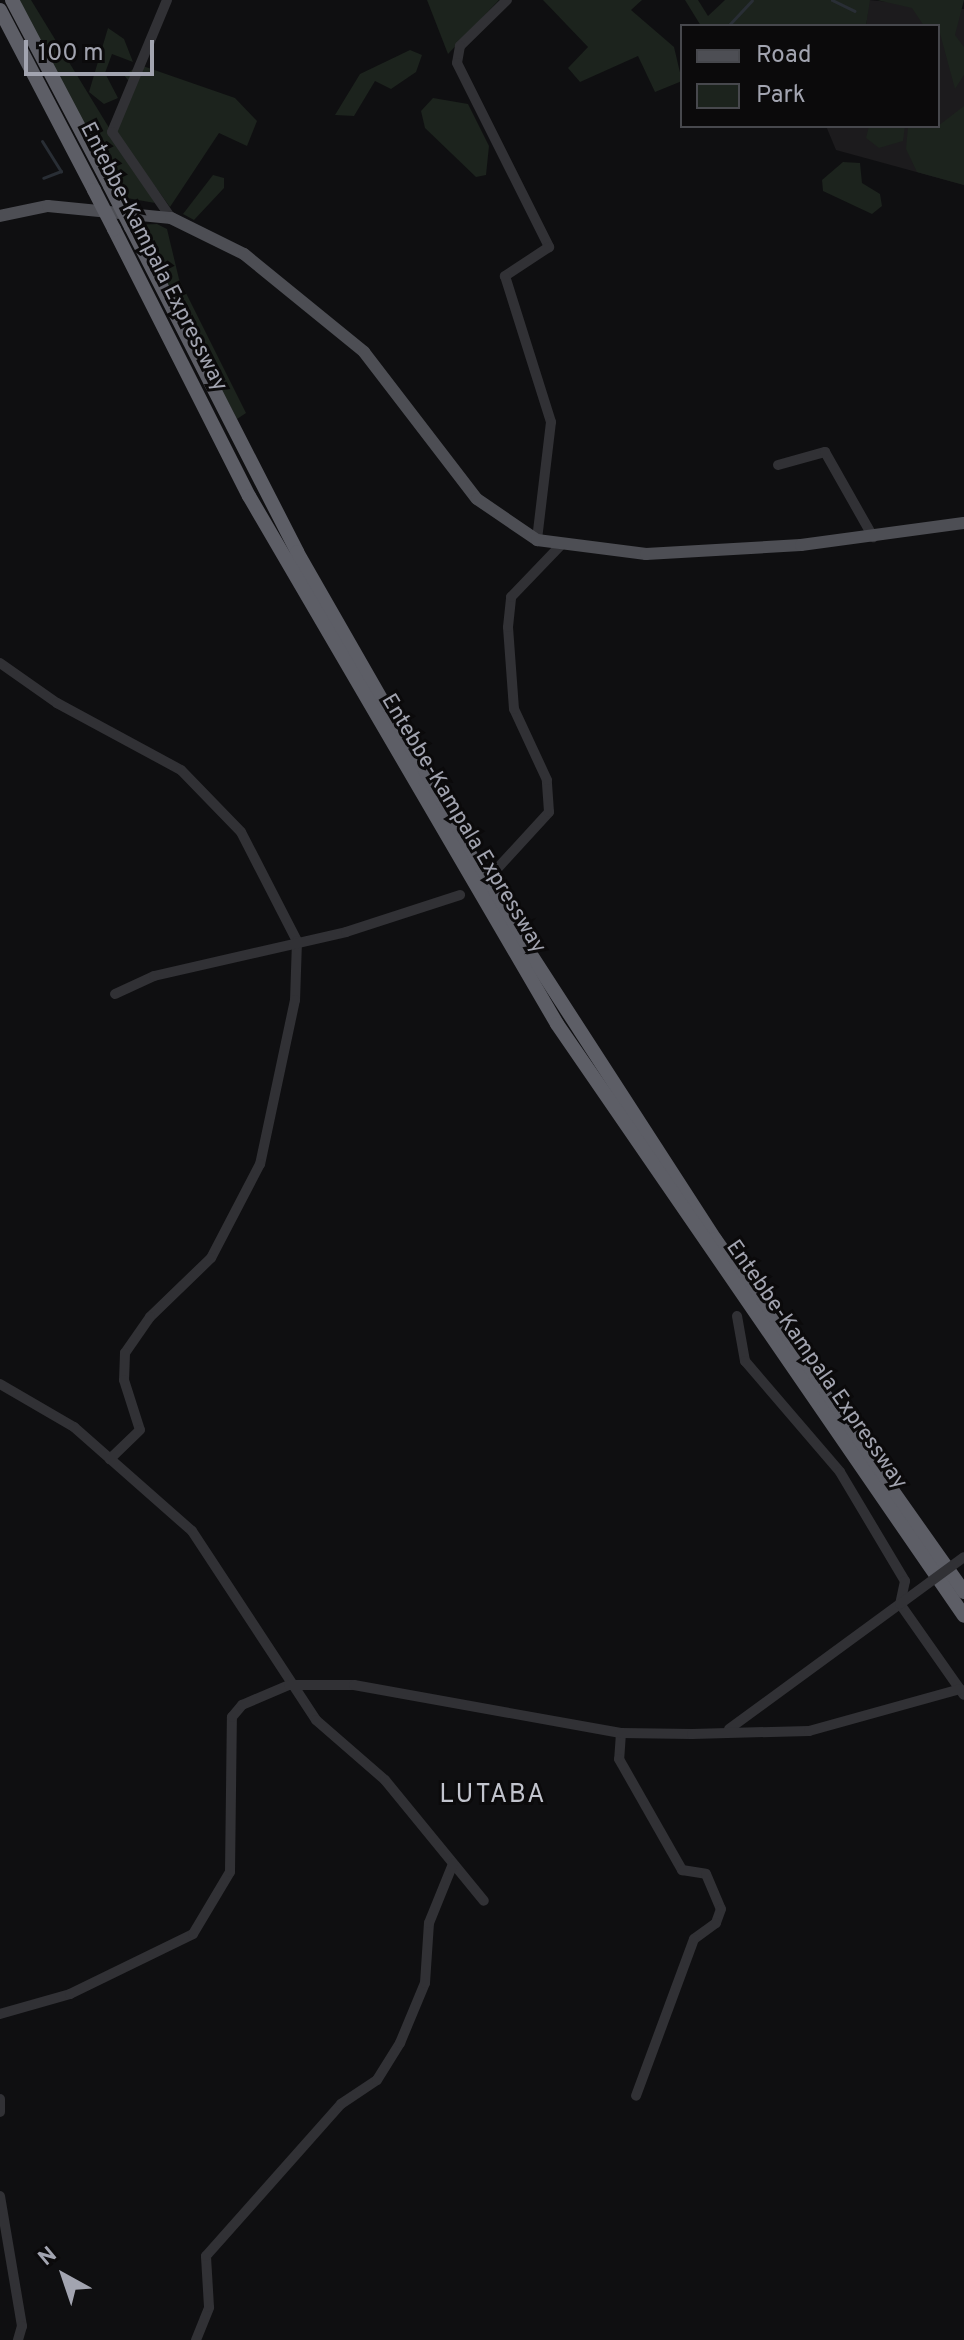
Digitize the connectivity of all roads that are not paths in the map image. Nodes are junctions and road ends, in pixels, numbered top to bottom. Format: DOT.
graph roads {
  1 [pos="12,0"];
  2 [pos="167,0"];
  3 [pos="507,0"];
  4 [pos="0,10"];
  5 [pos="0,216"];
  6 [pos="171,218"];
  7 [pos="778,465"];
  8 [pos="964,523"];
  9 [pos="873,537"];
  10 [pos="537,540"];
  11 [pos="560,546"];
  12 [pos="0,663"];
  13 [pos="495,871"];
  14 [pos="460,895"];
  15 [pos="297,941"];
  16 [pos="115,994"];
  17 [pos="737,1316"];
  18 [pos="0,1384"];
  19 [pos="110,1459"];
  20 [pos="964,1557"];
  21 [pos="964,1592"];
  22 [pos="900,1604"];
  23 [pos="964,1616"];
  24 [pos="289,1685"];
  25 [pos="962,1692"];
  26 [pos="728,1730"];
  27 [pos="621,1733"];
  28 [pos="453,1864"];
  29 [pos="484,1901"];
  30 [pos="0,2014"];
  31 [pos="636,2096"];
  32 [pos="0,2099"];
  33 [pos="0,2112"];
  34 [pos="0,2196"];
  35 [pos="18,2340"];
  36 [pos="196,2340"];
  1 -- 21 [label="highway, Entebbe-Kampala Expressway, bridge"];
  2 -- 6 [label="street"];
  3 -- 10 [label="street"];
  4 -- 23 [label="highway, Entebbe-Kampala Expressway, bridge"];
  5 -- 6 [label="main road"];
  6 -- 10 [label="main road"];
  7 -- 9 [label="street"];
  8 -- 9 [label="main road"];
  9 -- 11 [label="main road"];
  10 -- 11 [label="main road"];
  11 -- 13 [label="street"];
  12 -- 15 [label="street"];
  14 -- 15 [label="street"];
  15 -- 16 [label="street"];
  15 -- 19 [label="street"];
  17 -- 22 [label="street"];
  18 -- 19 [label="street"];
  19 -- 24 [label="street"];
  20 -- 22 [label="street, bridge"];
  22 -- 25 [label="street"];
  22 -- 26 [label="street"];
  24 -- 27 [label="street"];
  24 -- 28 [label="street"];
  24 -- 30 [label="street"];
  25 -- 26 [label="street"];
  26 -- 27 [label="street"];
  27 -- 31 [label="street"];
  28 -- 29 [label="street"];
  28 -- 36 [label="street"];
  32 -- 33 [label="street"];
  34 -- 35 [label="street"];
}
